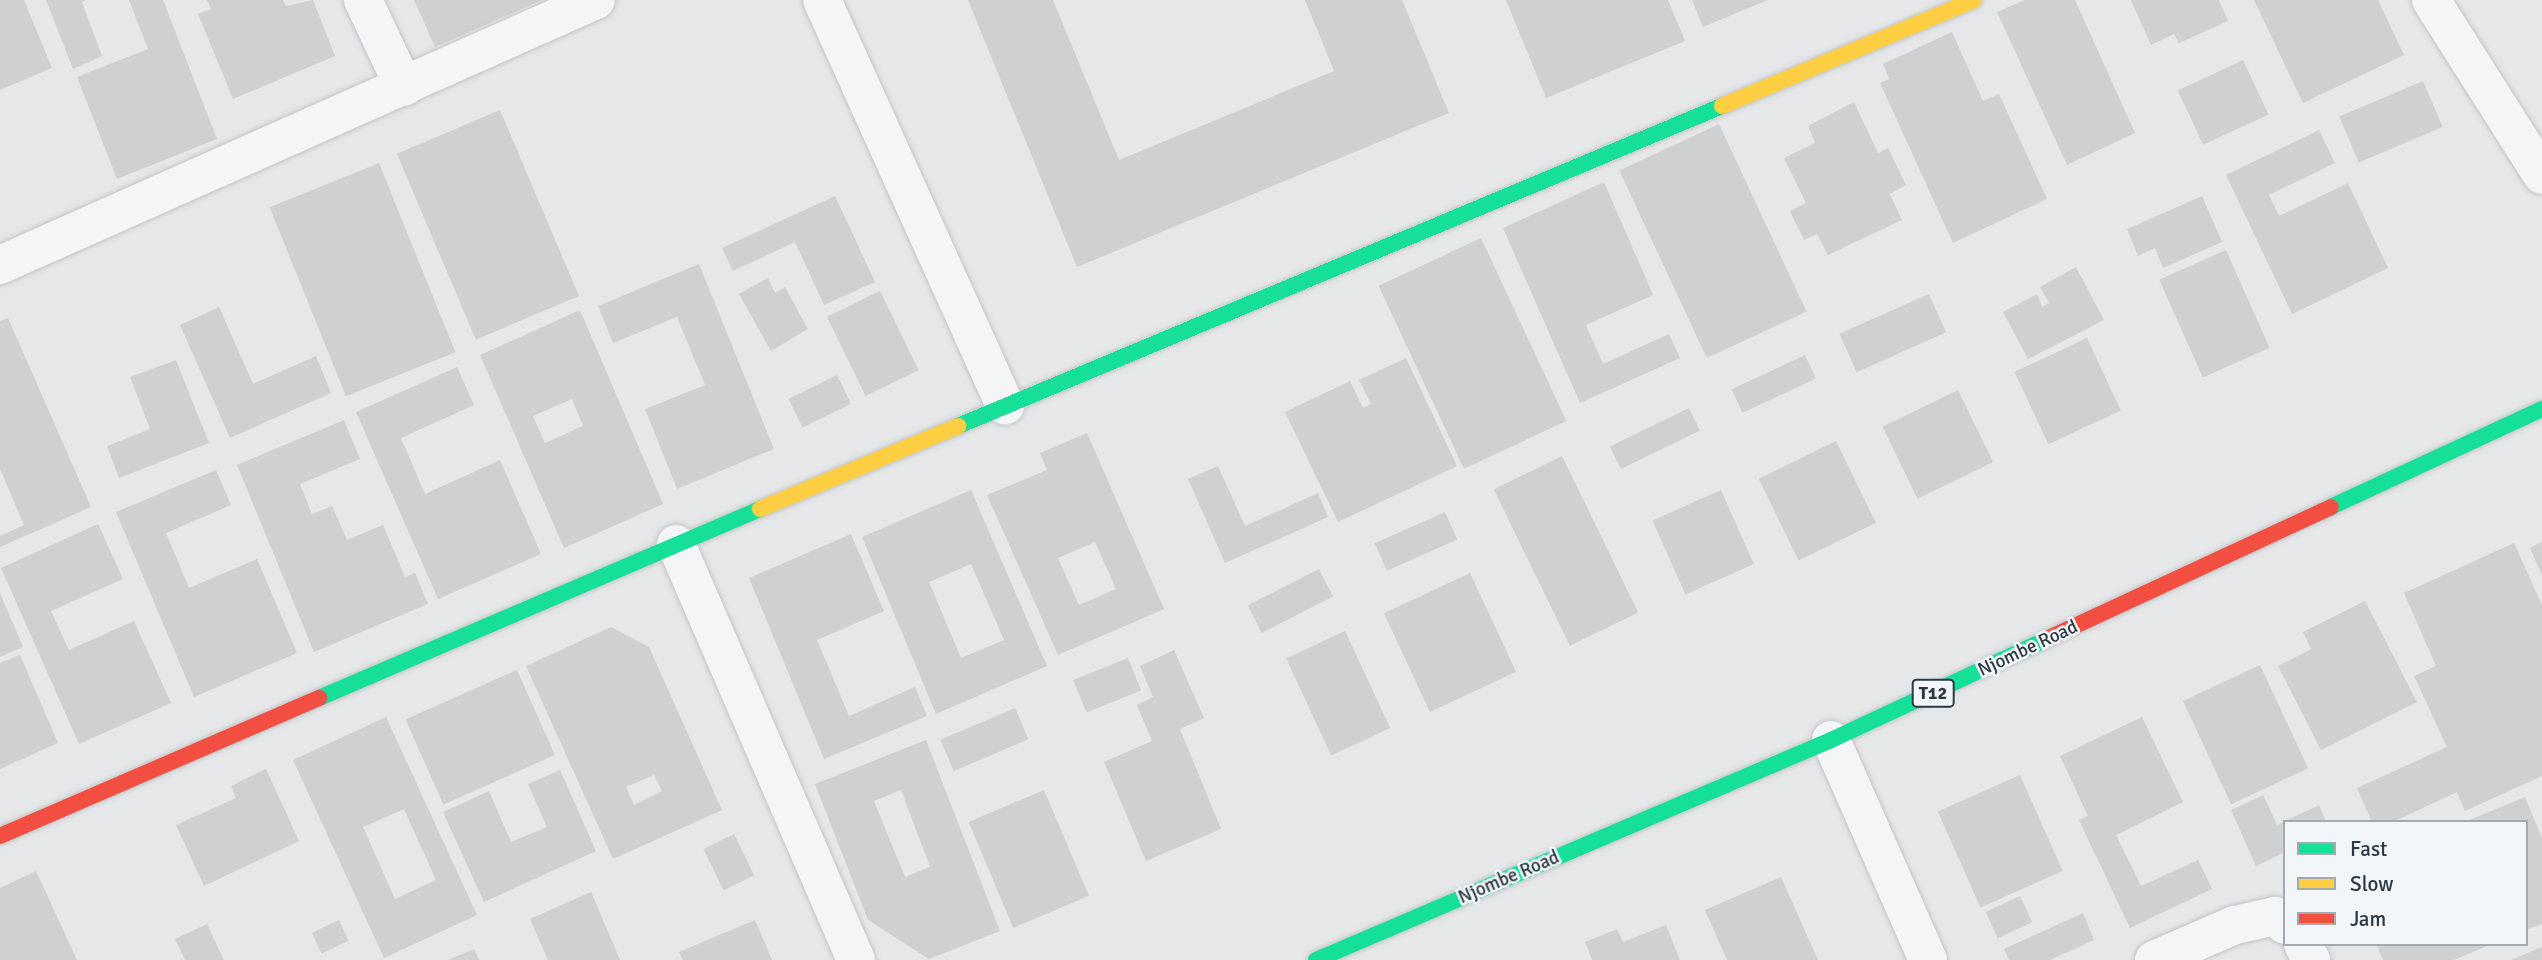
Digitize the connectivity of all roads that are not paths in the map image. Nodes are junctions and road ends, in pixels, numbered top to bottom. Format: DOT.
graph roads {
  1 [pos="363,0"];
  2 [pos="596,0"];
  3 [pos="822,0"];
  4 [pos="1974,0"];
  5 [pos="2431,0"];
  6 [pos="404,87"];
  7 [pos="2542,175"];
  8 [pos="0,265"];
  9 [pos="1006,406"];
  10 [pos="2542,409"];
  11 [pos="676,544"];
  12 [pos="1831,740"];
  13 [pos="0,836"];
  14 [pos="2283,923"];
  15 [pos="856,960"];
  16 [pos="1316,960"];
  17 [pos="1928,960"];
  18 [pos="2154,960"];
  1 -- 6 [label="street"];
  2 -- 6 [label="street"];
  3 -- 9 [label="street"];
  4 -- 9 [label="main road"];
  5 -- 7 [label="street"];
  6 -- 8 [label="street"];
  9 -- 11 [label="main road"];
  10 -- 12 [label="main road, Njombe Road / T12"];
  11 -- 13 [label="main road"];
  11 -- 15 [label="street"];
  12 -- 16 [label="main road, Njombe Road / T12"];
  12 -- 17 [label="street"];
  14 -- 18 [label="street"];
}
